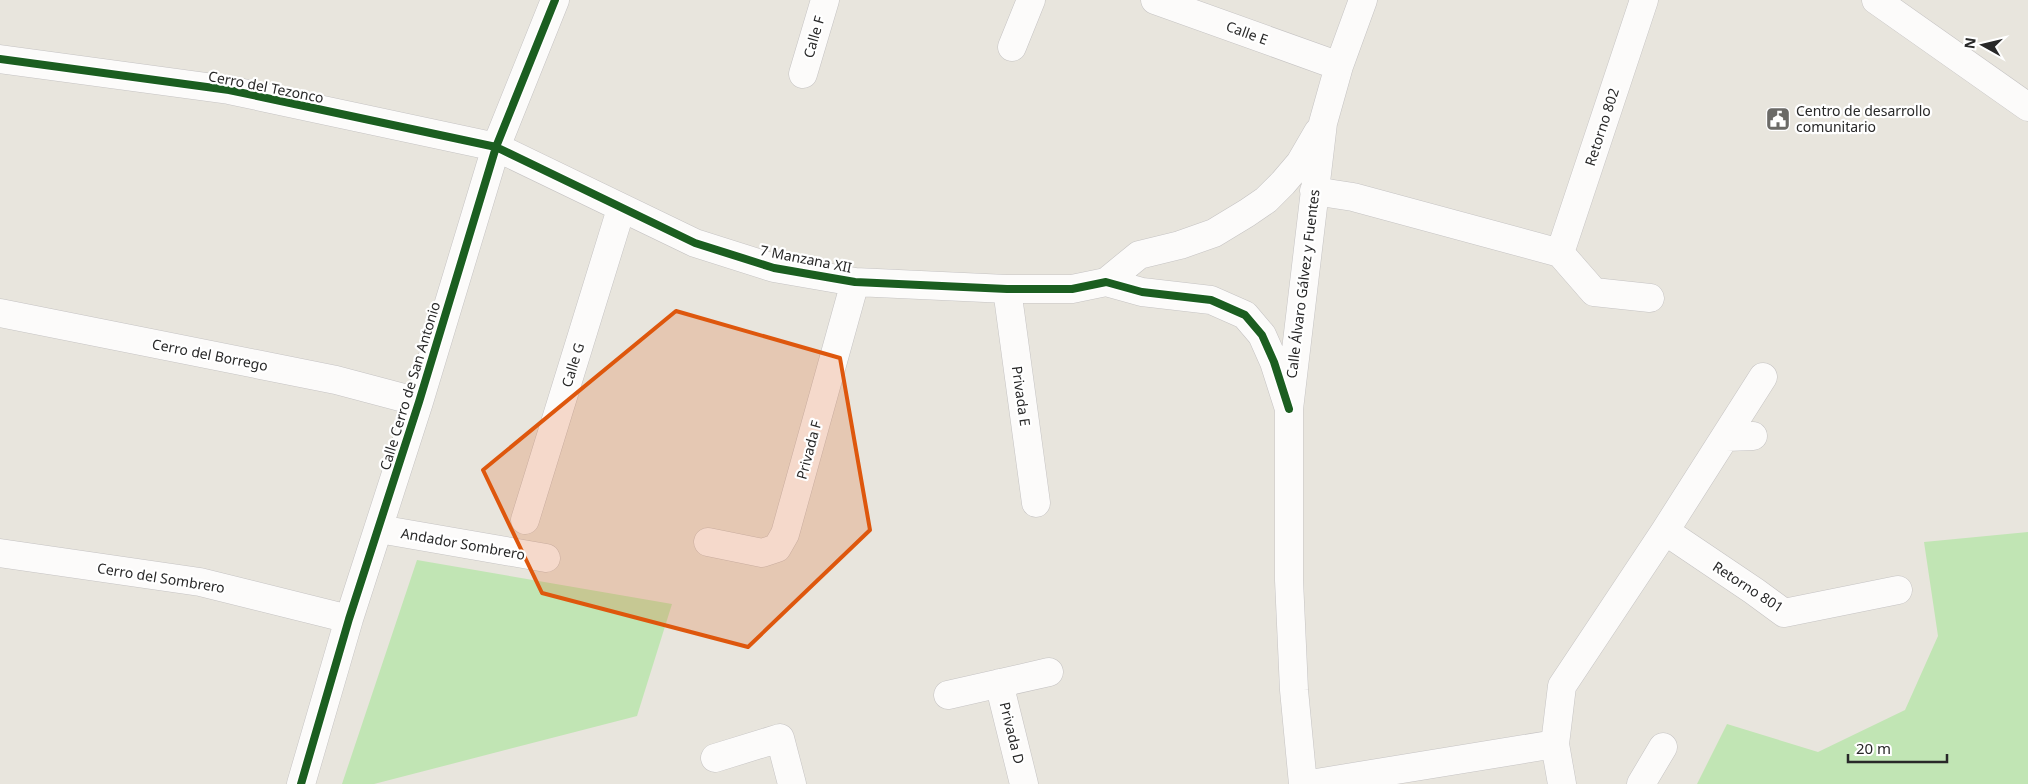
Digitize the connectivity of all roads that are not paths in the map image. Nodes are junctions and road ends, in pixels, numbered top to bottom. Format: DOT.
graph roads {
  1 [pos="555,0"];
  2 [pos="825,0"];
  3 [pos="1031,0"];
  4 [pos="1155,0"];
  5 [pos="1363,0"];
  6 [pos="1644,0"];
  7 [pos="1876,0"];
  8 [pos="1012,47"];
  9 [pos="0,59"];
  10 [pos="1338,66"];
  11 [pos="803,74"];
  12 [pos="2028,107"];
  13 [pos="1323,123"];
  14 [pos="496,147"];
  15 [pos="1314,191"];
  16 [pos="622,210"];
  17 [pos="1560,253"];
  18 [pos="855,282"];
  19 [pos="1106,282"];
  20 [pos="1007,289"];
  21 [pos="1650,298"];
  22 [pos="0,313"];
  23 [pos="1763,377"];
  24 [pos="418,402"];
  25 [pos="1288,410"];
  26 [pos="1754,436"];
  27 [pos="1726,437"];
  28 [pos="1036,503"];
  29 [pos="525,520"];
  30 [pos="379,529"];
  31 [pos="1664,531"];
  32 [pos="708,542"];
  33 [pos="0,553"];
  34 [pos="546,558"];
  35 [pos="1898,590"];
  36 [pos="349,619"];
  37 [pos="1049,672"];
  38 [pos="999,683"];
  39 [pos="948,695"];
  40 [pos="1555,744"];
  41 [pos="1663,747"];
  42 [pos="715,758"];
  43 [pos="301,784"];
  44 [pos="792,784"];
  45 [pos="1024,784"];
  46 [pos="1303,784"];
  47 [pos="1310,784"];
  48 [pos="1562,784"];
  49 [pos="1641,784"];
  1 -- 14 [label="street, Calle Cerro de San Antonio"];
  2 -- 11 [label="street, Calle F"];
  3 -- 8 [label="street"];
  4 -- 10 [label="street, Calle E"];
  5 -- 10 [label="street, Calle Álvaro Gálvez y Fuentes"];
  6 -- 17 [label="street, Retorno 802"];
  7 -- 12 [label="street"];
  9 -- 14 [label="street, Cerro del Tezonco"];
  10 -- 13 [label="street, Calle Álvaro Gálvez y Fuentes"];
  13 -- 15 [label="street, Calle Álvaro Gálvez y Fuentes"];
  13 -- 19 [label="street"];
  14 -- 16 [label="street, 7 Manzana XII"];
  14 -- 24 [label="street, Calle Cerro de San Antonio"];
  15 -- 17 [label="street"];
  15 -- 25 [label="street, Calle Álvaro Gálvez y Fuentes"];
  16 -- 18 [label="street, 7 Manzana XII"];
  16 -- 29 [label="street, Calle G"];
  17 -- 21 [label="street"];
  18 -- 20 [label="street, 7 Manzana XII"];
  18 -- 32 [label="street, Privada F"];
  19 -- 20 [label="street, 7 Manzana XII"];
  19 -- 25 [label="street"];
  20 -- 28 [label="street, Privada E"];
  22 -- 24 [label="street, Cerro del Borrego"];
  23 -- 27 [label="street"];
  24 -- 30 [label="street, Calle Cerro de San Antonio"];
  25 -- 46 [label="street, Calle Álvaro Gálvez y Fuentes"];
  26 -- 27 [label="street"];
  27 -- 31 [label="street"];
  30 -- 34 [label="street, Andador Sombrero"];
  30 -- 36 [label="street, Calle Cerro de San Antonio"];
  31 -- 35 [label="street, Retorno 801"];
  31 -- 40 [label="street"];
  33 -- 36 [label="street, Cerro del Sombrero"];
  36 -- 43 [label="street, Calle Cerro de San Antonio"];
  37 -- 38 [label="street, Privada D"];
  38 -- 39 [label="street, Privada D"];
  38 -- 45 [label="street, Privada D"];
  40 -- 47 [label="street"];
  40 -- 48 [label="street"];
  41 -- 49 [label="street"];
  42 -- 44 [label="street"];
}
